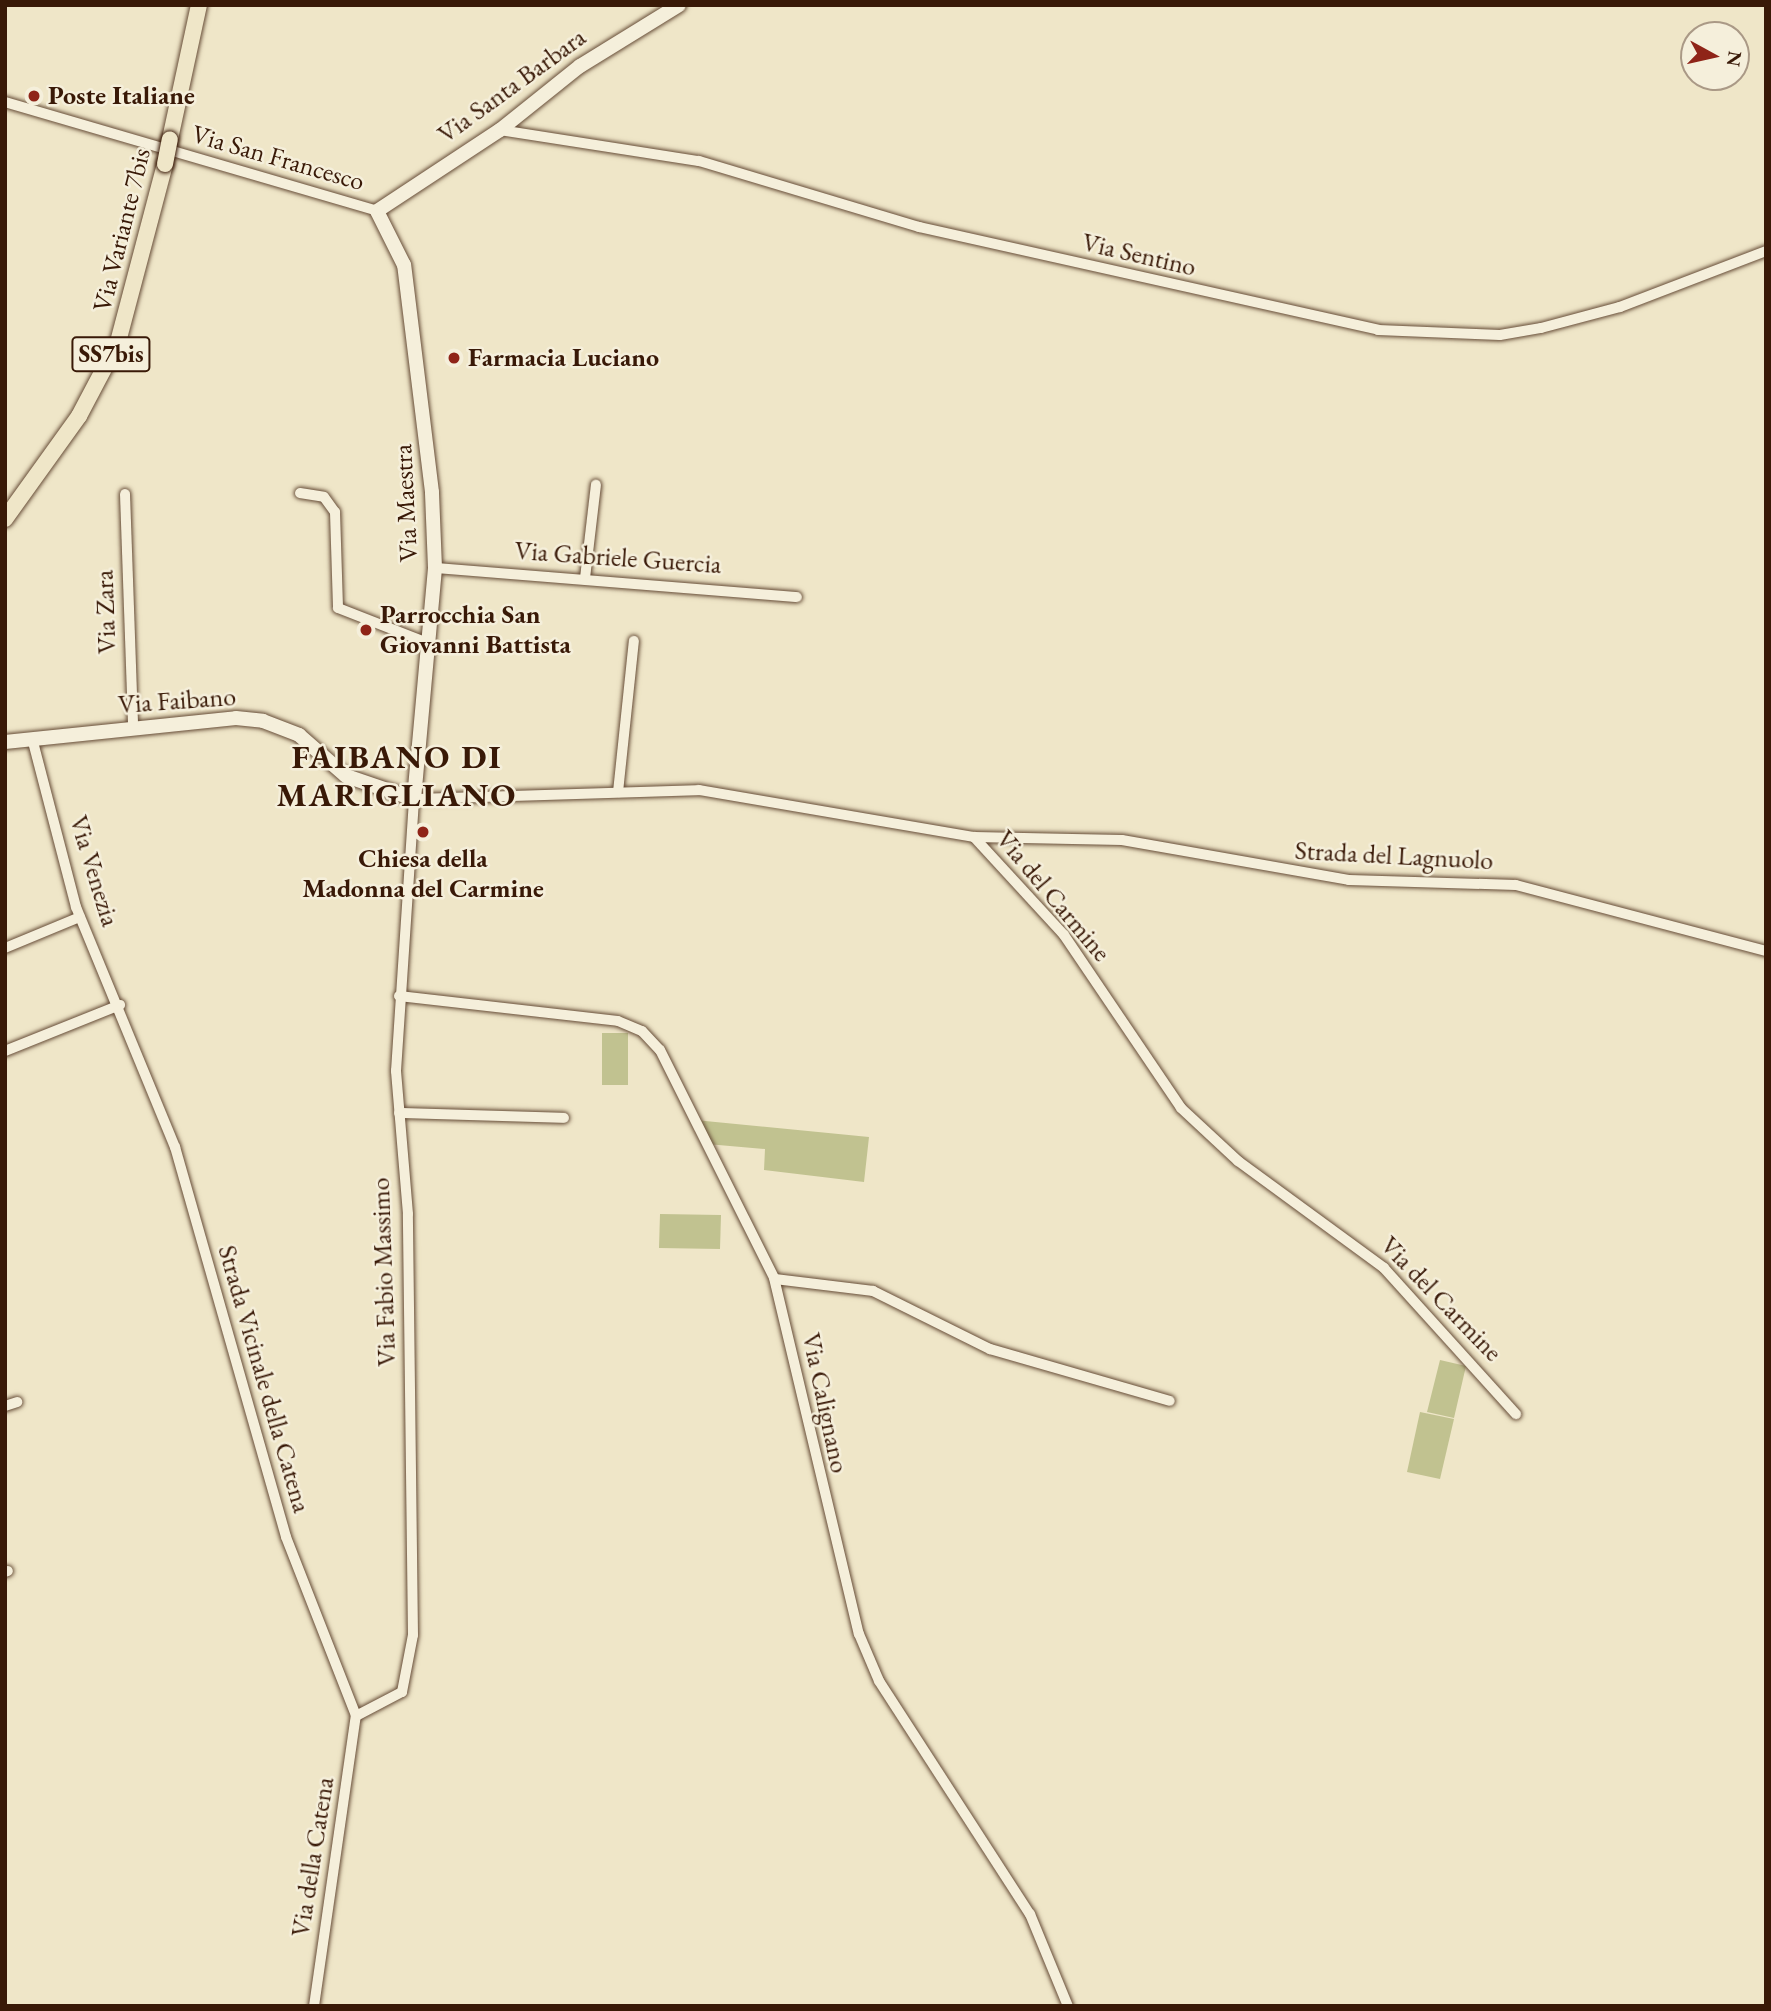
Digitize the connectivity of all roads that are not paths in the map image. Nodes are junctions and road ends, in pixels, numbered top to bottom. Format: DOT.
graph roads {
  1 [pos="200,5"];
  2 [pos="679,5"];
  3 [pos="5,102"];
  4 [pos="500,130"];
  5 [pos="377,211"];
  6 [pos="1766,251"];
  7 [pos="596,485"];
  8 [pos="300,493"];
  9 [pos="125,494"];
  10 [pos="5,519"];
  11 [pos="435,568"];
  12 [pos="585,578"];
  13 [pos="797,597"];
  14 [pos="425,642"];
  15 [pos="634,642"];
  16 [pos="133,728"];
  17 [pos="32,738"];
  18 [pos="5,742"];
  19 [pos="618,792"];
  20 [pos="414,799"];
  21 [pos="974,837"];
  22 [pos="80,916"];
  23 [pos="5,948"];
  24 [pos="1766,951"];
  25 [pos="399,996"];
  26 [pos="120,1005"];
  27 [pos="5,1051"];
  28 [pos="140,1052"];
  29 [pos="400,1113"];
  30 [pos="564,1118"];
  31 [pos="775,1279"];
  32 [pos="1170,1401"];
  33 [pos="1516,1414"];
  34 [pos="356,1716"];
  35 [pos="314,2006"];
  36 [pos="1068,2006"];
  1 -- 10 [label="main road, Via Variante 7bis / SS7bis, bridge"];
  2 -- 4 [label="street, Via Santa Barbara"];
  3 -- 5 [label="street, Via San Francesco"];
  4 -- 5 [label="street, Via Santa Barbara"];
  4 -- 6 [label="street, Via Sentino"];
  5 -- 11 [label="street, Via Maestra"];
  7 -- 12 [label="street"];
  8 -- 14 [label="street"];
  9 -- 16 [label="street, Via Zara"];
  11 -- 12 [label="street, Via Gabriele Guercia"];
  11 -- 14 [label="street, Via Maestra"];
  12 -- 13 [label="street, Via Gabriele Guercia"];
  14 -- 20 [label="street, Via Maestra"];
  15 -- 19 [label="street"];
  16 -- 17 [label="street, Via Faibano"];
  16 -- 20 [label="street, Via Faibano"];
  17 -- 18 [label="street, Via Faibano"];
  17 -- 22 [label="street, Via Venezia"];
  19 -- 20 [label="street, Via del Carmine"];
  19 -- 21 [label="street, Via del Carmine"];
  20 -- 25 [label="street, Via Fabio Massimo"];
  21 -- 24 [label="street, Strada del Lagnuolo"];
  21 -- 33 [label="street, Via del Carmine"];
  22 -- 23 [label="street"];
  22 -- 26 [label="street, Via Venezia"];
  25 -- 29 [label="street, Via Fabio Massimo"];
  25 -- 31 [label="street, Via Calignano"];
  26 -- 27 [label="street"];
  26 -- 28 [label="street, Via Venezia"];
  28 -- 34 [label="street, Strada Vicinale della Catena"];
  29 -- 30 [label="street"];
  29 -- 34 [label="street, Via Fabio Massimo"];
  31 -- 32 [label="street"];
  31 -- 36 [label="street, Via Calignano"];
  34 -- 35 [label="street, Via della Catena"];
}
